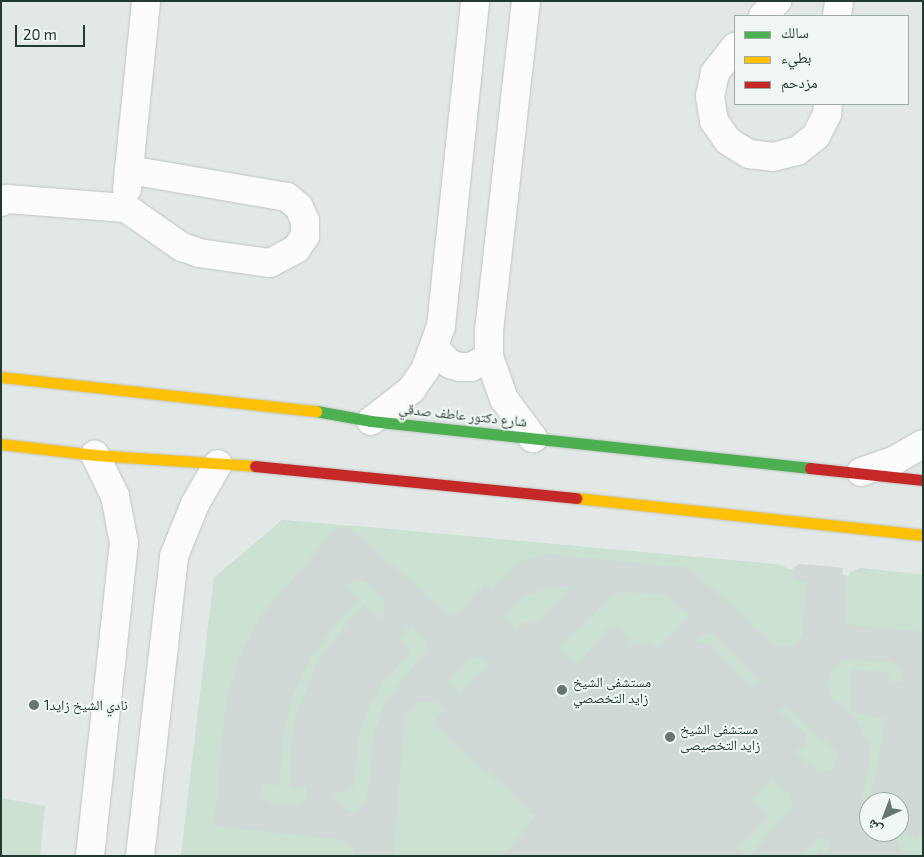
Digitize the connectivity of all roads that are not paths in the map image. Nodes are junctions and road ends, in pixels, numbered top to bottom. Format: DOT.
graph roads {
  1 [pos="146,1"];
  2 [pos="475,1"];
  3 [pos="526,1"];
  4 [pos="777,1"];
  5 [pos="839,1"];
  6 [pos="764,15"];
  7 [pos="837,15"];
  8 [pos="734,48"];
  9 [pos="828,105"];
  10 [pos="129,170"];
  11 [pos="3,198"];
  12 [pos="126,208"];
  13 [pos="435,349"];
  14 [pos="489,357"];
  15 [pos="1,377"];
  16 [pos="371,421"];
  17 [pos="533,438"];
  18 [pos="1,444"];
  19 [pos="923,444"];
  20 [pos="95,455"];
  21 [pos="218,464"];
  22 [pos="861,472"];
  23 [pos="923,480"];
  24 [pos="923,534"];
  25 [pos="90,856"];
  26 [pos="140,856"];
  1 -- 10 [label="street"];
  2 -- 13 [label="street"];
  3 -- 14 [label="street"];
  4 -- 6 [label="street"];
  5 -- 7 [label="street"];
  8 -- 9 [label="street"];
  10 -- 12 [label="street"];
  10 -- 12 [label="street"];
  11 -- 12 [label="street"];
  13 -- 14 [label="street"];
  13 -- 16 [label="street"];
  14 -- 17 [label="street"];
  15 -- 16 [label="street, شارع دكتور عاطف صدقي"];
  16 -- 17 [label="street, شارع دكتور عاطف صدقي"];
  17 -- 22 [label="street, شارع دكتور عاطف صدقي"];
  18 -- 20 [label="street"];
  19 -- 22 [label="street"];
  20 -- 21 [label="street"];
  20 -- 25 [label="street"];
  21 -- 24 [label="street"];
  21 -- 26 [label="street"];
  22 -- 23 [label="street, شارع دكتور عاطف صدقي"];
}
